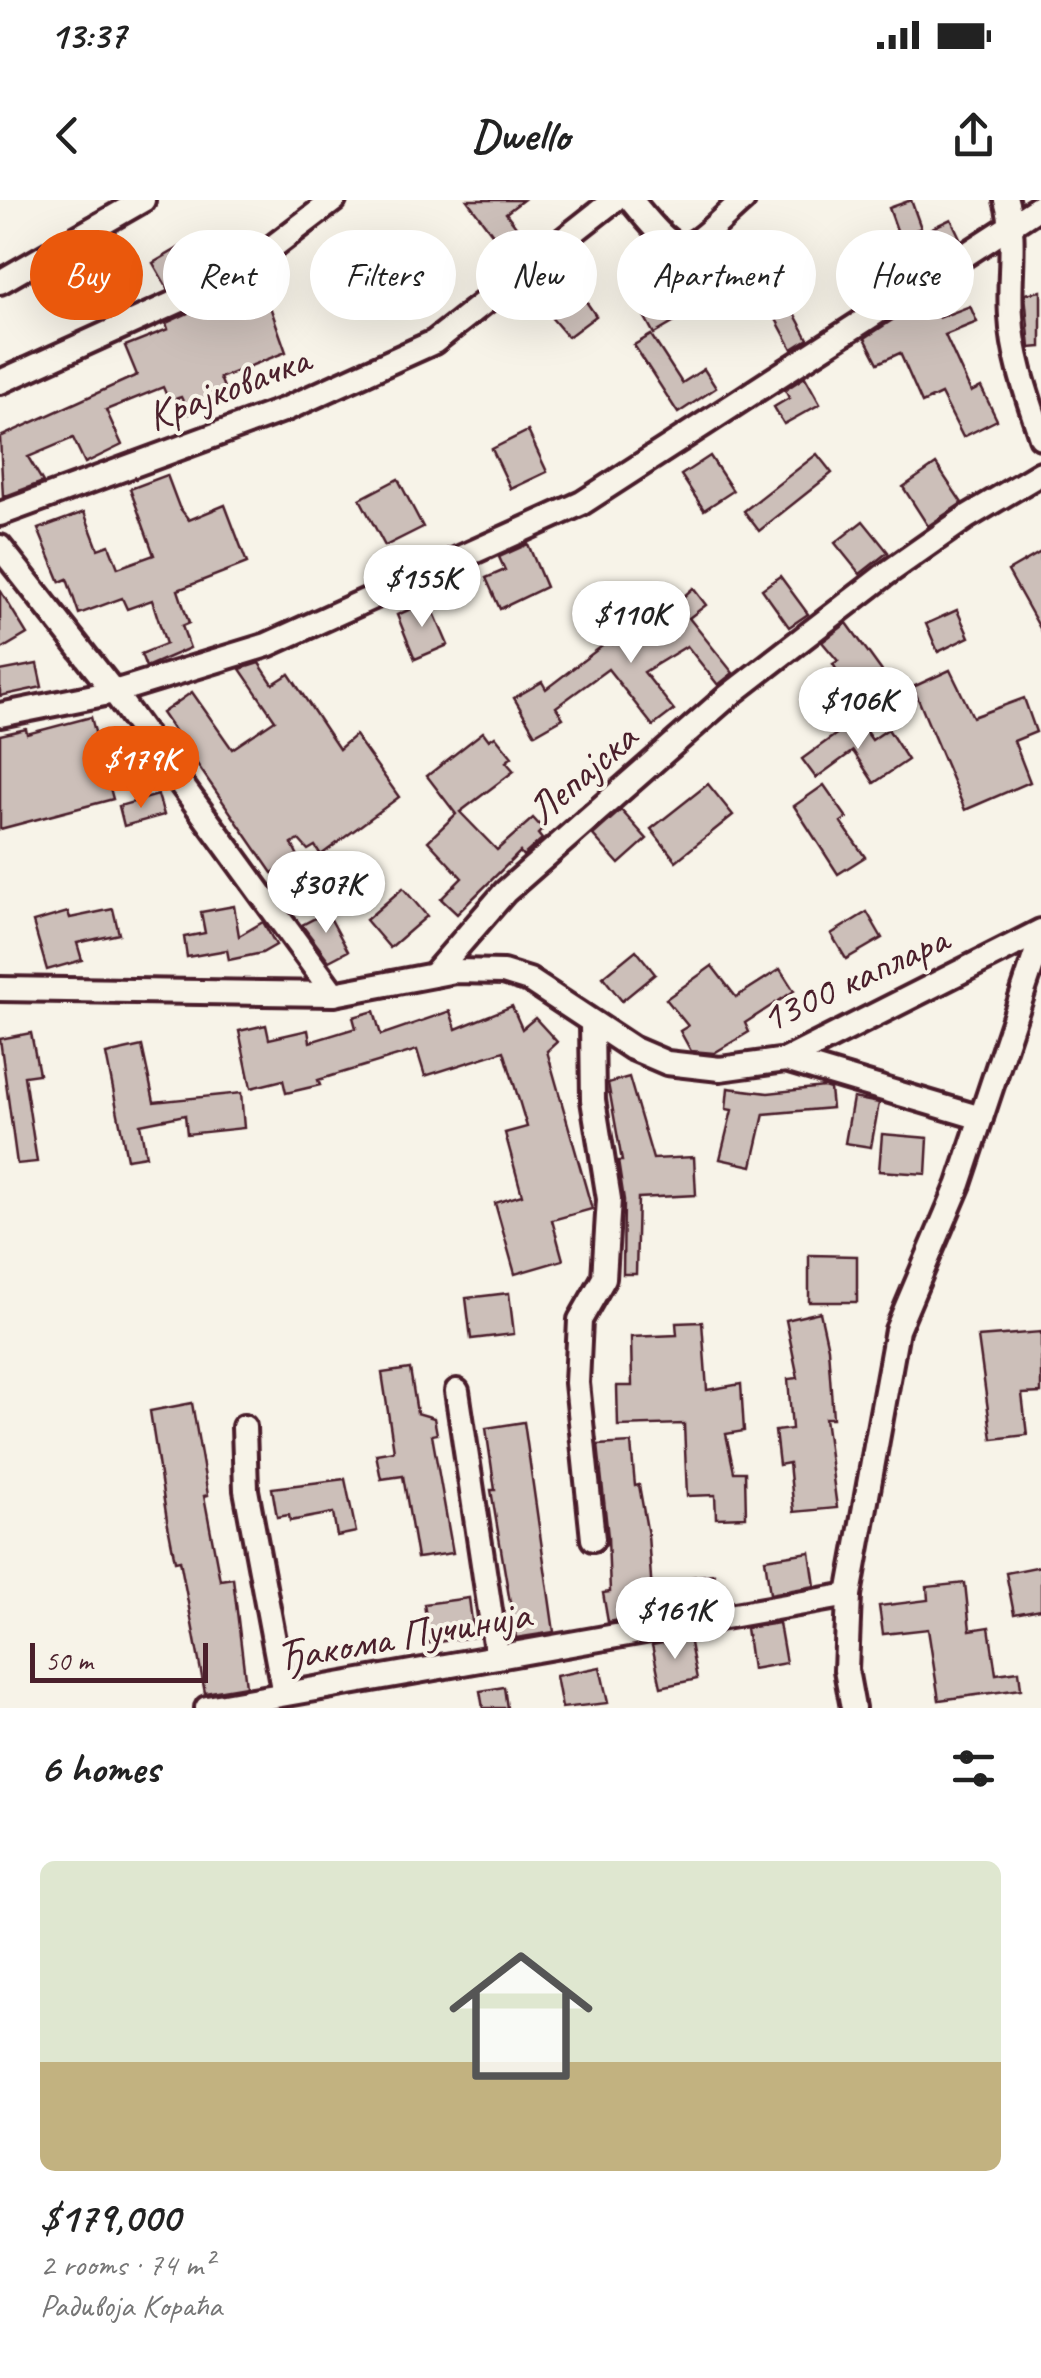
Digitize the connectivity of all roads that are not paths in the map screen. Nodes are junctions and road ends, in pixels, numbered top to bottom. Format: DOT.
graph roads {
  1 [pos="143,200"];
  2 [pos="334,200"];
  3 [pos="614,200"];
  4 [pos="631,200"];
  5 [pos="743,200"];
  6 [pos="1006,200"];
  7 [pos="1041,206"];
  8 [pos="1013,227"];
  9 [pos="0,282"];
  10 [pos="0,382"];
  11 [pos="1041,437"];
  12 [pos="1041,473"];
  13 [pos="0,514"];
  14 [pos="0,547"];
  15 [pos="114,692"];
  16 [pos="0,716"];
  17 [pos="1041,934"];
  18 [pos="433,975"];
  19 [pos="0,988"];
  20 [pos="334,994"];
  21 [pos="592,1024"];
  22 [pos="786,1060"];
  23 [pos="982,1118"];
  24 [pos="458,1391"];
  25 [pos="244,1427"];
  26 [pos="593,1539"];
  27 [pos="848,1596"];
  28 [pos="497,1657"];
  29 [pos="284,1694"];
  30 [pos="207,1708"];
  31 [pos="853,1708"];
  1 -- 9 [label="street"];
  2 -- 10 [label="street"];
  3 -- 13 [label="street, Крајковачка"];
  4 -- 5 [label="street"];
  6 -- 8 [label="street"];
  7 -- 8 [label="street"];
  8 -- 11 [label="street"];
  8 -- 15 [label="street"];
  12 -- 18 [label="street, Лепајска"];
  14 -- 15 [label="street"];
  15 -- 16 [label="street"];
  15 -- 20 [label="street"];
  17 -- 22 [label="street, 1300 каплара"];
  17 -- 23 [label="street"];
  18 -- 20 [label="street, 1300 каплара"];
  18 -- 21 [label="street, 1300 каплара"];
  19 -- 20 [label="street, 1300 каплара"];
  21 -- 22 [label="street, 1300 каплара"];
  21 -- 26 [label="street"];
  22 -- 23 [label="street"];
  23 -- 27 [label="street"];
  24 -- 28 [label="street"];
  25 -- 29 [label="street"];
  27 -- 28 [label="street, Ђакома Пучинија"];
  27 -- 31 [label="street"];
  28 -- 29 [label="street, Ђакома Пучинија"];
  29 -- 30 [label="street, Ђакома Пучинија"];
}
